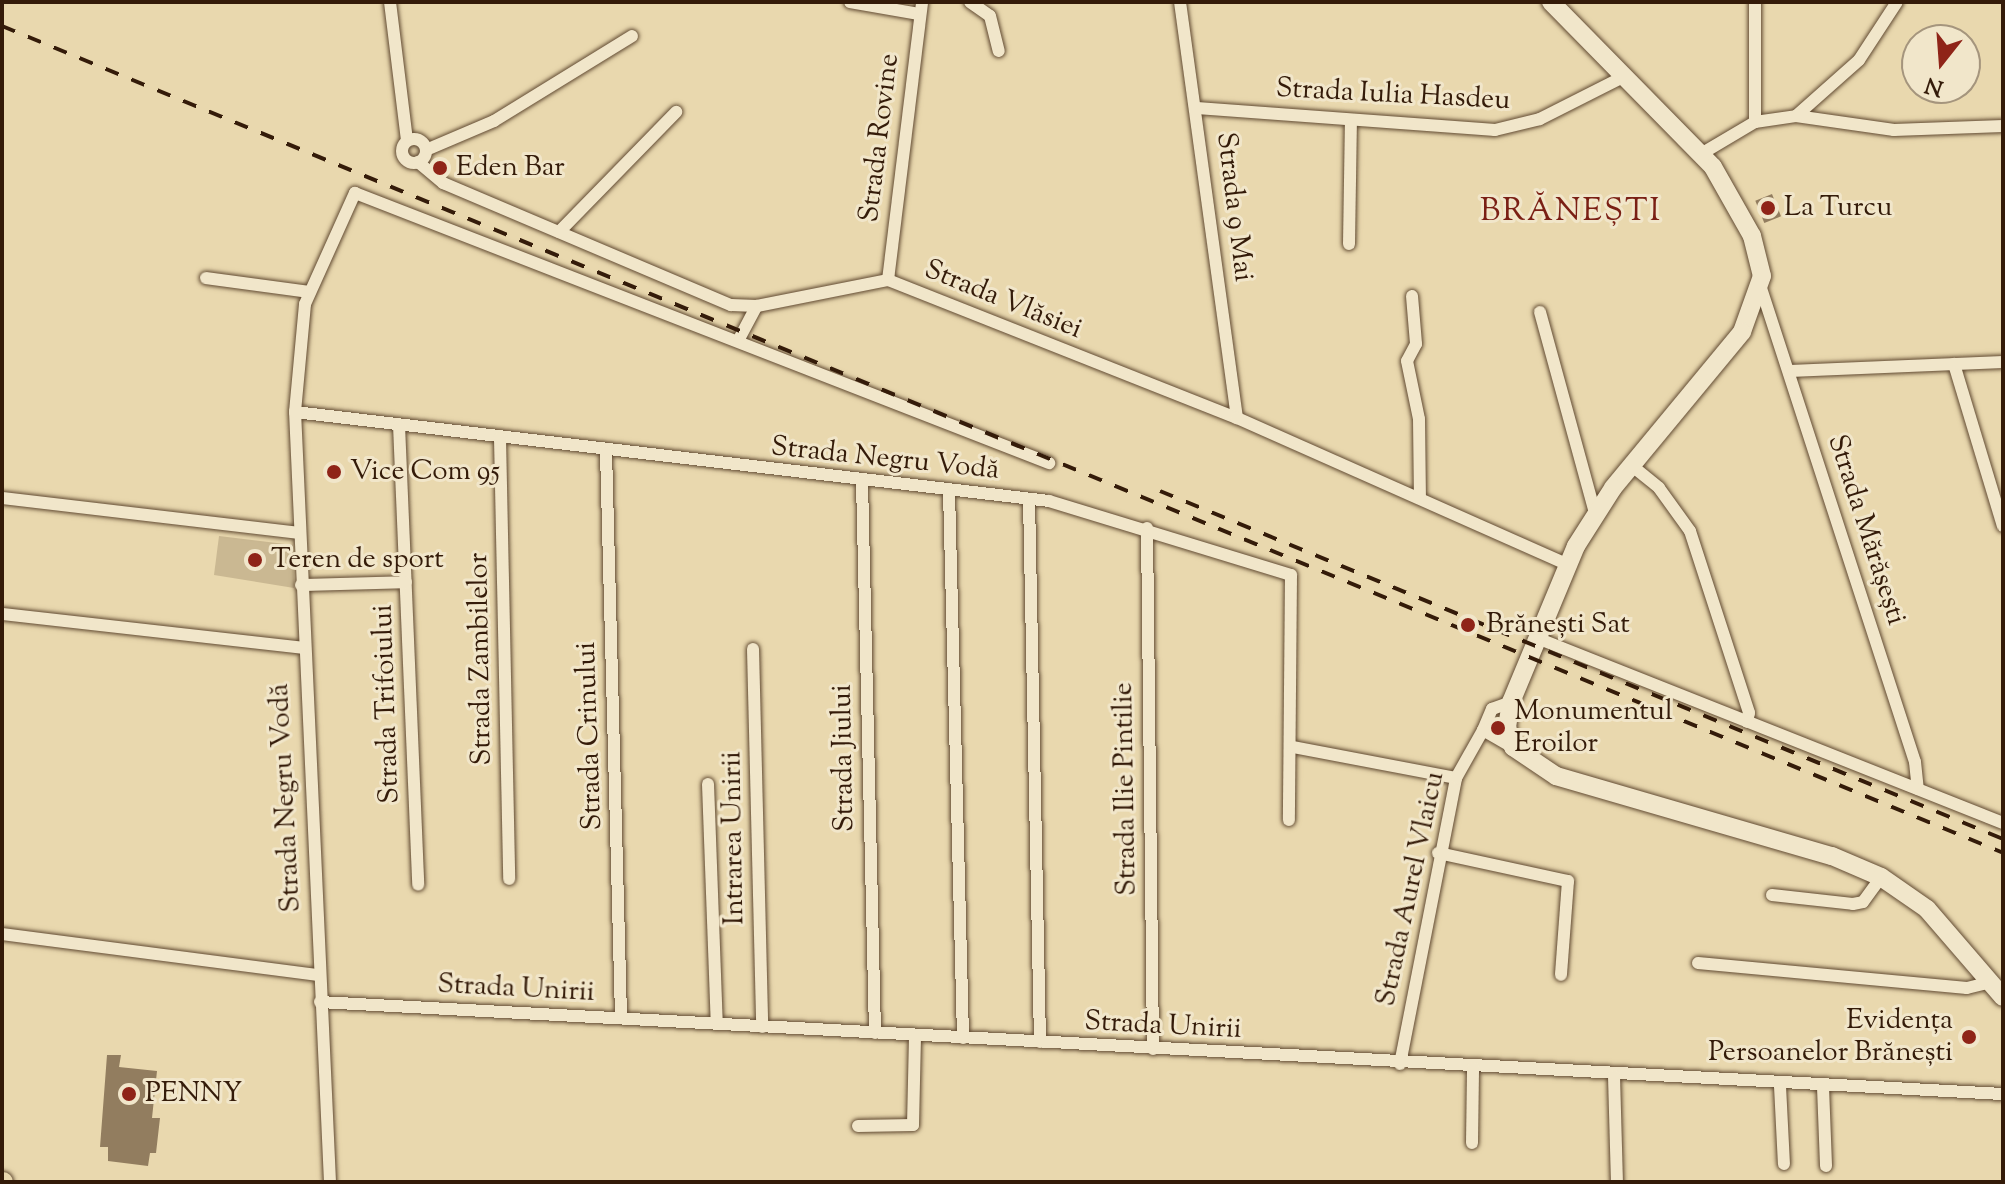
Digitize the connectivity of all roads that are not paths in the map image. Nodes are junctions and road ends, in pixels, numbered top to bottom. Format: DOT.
graph roads {
  1 [pos="390,2"];
  2 [pos="850,2"];
  3 [pos="970,2"];
  4 [pos="1180,2"];
  5 [pos="1551,2"];
  6 [pos="1755,2"];
  7 [pos="1897,2"];
  8 [pos="921,8"];
  9 [pos="632,36"];
  10 [pos="999,51"];
  11 [pos="1625,76"];
  12 [pos="1197,108"];
  13 [pos="676,112"];
  14 [pos="1796,116"];
  15 [pos="1351,120"];
  16 [pos="1755,122"];
  17 [pos="2003,126"];
  18 [pos="407,140"];
  19 [pos="426,150"];
  20 [pos="1701,154"];
  21 [pos="418,162"];
  22 [pos="559,232"];
  23 [pos="1349,244"];
  24 [pos="206,278"];
  25 [pos="888,280"];
  26 [pos="1761,288"];
  27 [pos="309,292"];
  28 [pos="1412,296"];
  29 [pos="757,306"];
  30 [pos="1540,312"];
  31 [pos="738,341"];
  32 [pos="2003,362"];
  33 [pos="1954,364"];
  34 [pos="1790,371"];
  35 [pos="295,412"];
  36 [pos="1237,418"];
  37 [pos="399,425"];
  38 [pos="500,438"];
  39 [pos="606,451"];
  40 [pos="1049,463"];
  41 [pos="1631,465"];
  42 [pos="862,481"];
  43 [pos="949,491"];
  44 [pos="2,498"];
  45 [pos="1420,498"];
  46 [pos="1029,499"];
  47 [pos="1595,513"];
  48 [pos="2003,526"];
  49 [pos="1147,528"];
  50 [pos="298,533"];
  51 [pos="1567,564"];
  52 [pos="406,582"];
  53 [pos="301,585"];
  54 [pos="2,614"];
  55 [pos="1537,638"];
  56 [pos="303,648"];
  57 [pos="753,649"];
  58 [pos="1511,702"];
  59 [pos="1747,722"];
  60 [pos="1483,730"];
  61 [pos="1293,747"];
  62 [pos="1513,747"];
  63 [pos="1456,778"];
  64 [pos="708,784"];
  65 [pos="1918,789"];
  66 [pos="1289,820"];
  67 [pos="2003,823"];
  68 [pos="1438,853"];
  69 [pos="1881,877"];
  70 [pos="509,879"];
  71 [pos="418,885"];
  72 [pos="1772,895"];
  73 [pos="2,934"];
  74 [pos="1698,963"];
  75 [pos="318,975"];
  76 [pos="1561,975"];
  77 [pos="1991,982"];
  78 [pos="2003,997"];
  79 [pos="320,1002"];
  80 [pos="621,1018"];
  81 [pos="717,1024"];
  82 [pos="762,1027"];
  83 [pos="875,1033"];
  84 [pos="915,1035"];
  85 [pos="963,1038"];
  86 [pos="1040,1042"];
  87 [pos="1153,1049"];
  88 [pos="1400,1064"];
  89 [pos="1473,1068"];
  90 [pos="1614,1076"];
  91 [pos="1780,1086"];
  92 [pos="1823,1087"];
  93 [pos="2003,1094"];
  94 [pos="858,1126"];
  95 [pos="1472,1143"];
  96 [pos="1784,1164"];
  97 [pos="1826,1166"];
  98 [pos="330,1182"];
  99 [pos="1617,1182"];
  1 -- 18 [label="street"];
  2 -- 8 [label="street"];
  3 -- 10 [label="street"];
  4 -- 12 [label="street, Strada 9 Mai"];
  5 -- 11 [label="main road"];
  6 -- 16 [label="street"];
  7 -- 14 [label="street"];
  8 -- 25 [label="street, Strada Rovine"];
  9 -- 19 [label="street"];
  11 -- 15 [label="street, Strada Iulia Hasdeu"];
  11 -- 20 [label="main road"];
  12 -- 15 [label="street, Strada Iulia Hasdeu"];
  12 -- 36 [label="street, Strada 9 Mai"];
  13 -- 22 [label="street"];
  14 -- 16 [label="street"];
  14 -- 17 [label="street"];
  15 -- 23 [label="street"];
  16 -- 20 [label="street"];
  18 -- 19 [label="street"];
  18 -- 21 [label="street"];
  19 -- 21 [label="street"];
  20 -- 26 [label="main road"];
  21 -- 22 [label="street, Strada Vlăsiei"];
  22 -- 29 [label="street, Strada Vlăsiei"];
  24 -- 27 [label="street"];
  25 -- 29 [label="street, Strada Vlăsiei"];
  25 -- 36 [label="street, Strada Vlăsiei"];
  26 -- 34 [label="street, Strada Mărășești"];
  26 -- 41 [label="main road"];
  27 -- 31 [label="street, Strada Negru Vodă"];
  27 -- 35 [label="street, Strada Negru Vodă"];
  28 -- 45 [label="street"];
  29 -- 31 [label="street"];
  30 -- 47 [label="street"];
  31 -- 40 [label="street"];
  32 -- 33 [label="street"];
  33 -- 34 [label="street"];
  33 -- 48 [label="street"];
  34 -- 65 [label="street, Strada Mărășești"];
  35 -- 37 [label="street, Strada Negru Vodă"];
  35 -- 50 [label="street, Strada Negru Vodă"];
  36 -- 45 [label="street, Strada Vlăsiei"];
  37 -- 38 [label="street, Strada Negru Vodă"];
  37 -- 52 [label="street, Strada Trifoiului"];
  38 -- 39 [label="street, Strada Negru Vodă"];
  38 -- 70 [label="street, Strada Zambilelor"];
  39 -- 42 [label="street, Strada Negru Vodă"];
  39 -- 80 [label="street, Strada Crinului"];
  41 -- 47 [label="main road"];
  41 -- 59 [label="street"];
  42 -- 43 [label="street, Strada Negru Vodă"];
  42 -- 83 [label="street, Strada Jiului"];
  43 -- 46 [label="street, Strada Negru Vodă"];
  43 -- 85 [label="street"];
  44 -- 50 [label="street"];
  45 -- 51 [label="street, Strada Vlăsiei"];
  46 -- 49 [label="street, Strada Negru Vodă"];
  46 -- 86 [label="street"];
  47 -- 51 [label="main road"];
  49 -- 61 [label="street, Strada Negru Vodă"];
  49 -- 87 [label="street, Strada Ilie Pintilie"];
  50 -- 53 [label="street, Strada Negru Vodă"];
  51 -- 55 [label="main road"];
  52 -- 53 [label="street"];
  52 -- 71 [label="street, Strada Trifoiului"];
  53 -- 56 [label="street, Strada Negru Vodă"];
  54 -- 56 [label="street"];
  55 -- 58 [label="main road"];
  55 -- 59 [label="street"];
  56 -- 75 [label="street, Strada Negru Vodă"];
  57 -- 82 [label="street, Intrarea Unirii"];
  58 -- 60 [label="street, Strada Aurel Vlaicu"];
  58 -- 62 [label="main road"];
  59 -- 65 [label="street"];
  60 -- 62 [label="street"];
  60 -- 63 [label="street, Strada Aurel Vlaicu"];
  61 -- 63 [label="street"];
  61 -- 66 [label="street, Strada Negru Vodă"];
  62 -- 69 [label="main road"];
  63 -- 68 [label="street, Strada Aurel Vlaicu"];
  64 -- 81 [label="street"];
  65 -- 67 [label="street"];
  68 -- 76 [label="street"];
  68 -- 88 [label="street, Strada Aurel Vlaicu"];
  69 -- 72 [label="street"];
  69 -- 77 [label="main road"];
  73 -- 75 [label="street"];
  74 -- 77 [label="street"];
  75 -- 79 [label="street, Strada Negru Vodă"];
  77 -- 78 [label="main road"];
  79 -- 80 [label="street, Strada Unirii"];
  79 -- 98 [label="street, Strada Negru Vodă"];
  80 -- 81 [label="street, Strada Unirii"];
  81 -- 82 [label="street, Strada Unirii"];
  82 -- 83 [label="street, Strada Unirii"];
  83 -- 84 [label="street, Strada Unirii"];
  84 -- 85 [label="street, Strada Unirii"];
  84 -- 94 [label="street"];
  85 -- 86 [label="street, Strada Unirii"];
  86 -- 87 [label="street, Strada Unirii"];
  87 -- 88 [label="street, Strada Unirii"];
  88 -- 89 [label="street, Strada Unirii"];
  89 -- 90 [label="street, Strada Unirii"];
  89 -- 95 [label="street"];
  90 -- 91 [label="street, Strada Unirii"];
  90 -- 99 [label="street"];
  91 -- 92 [label="street, Strada Unirii"];
  91 -- 96 [label="street"];
  92 -- 93 [label="street, Strada Unirii"];
  92 -- 97 [label="street"];
}
